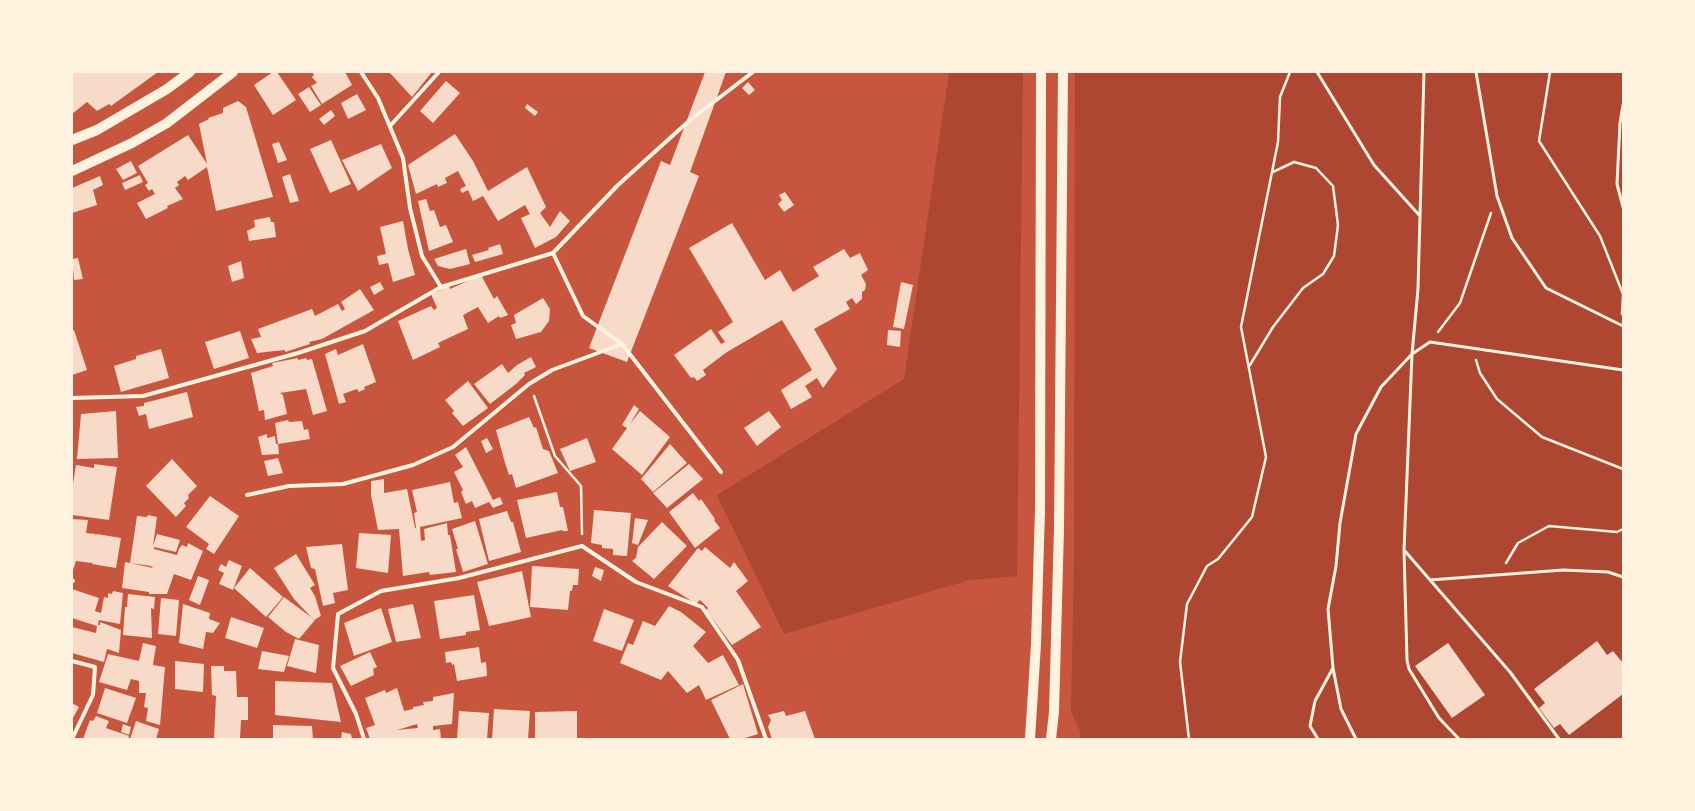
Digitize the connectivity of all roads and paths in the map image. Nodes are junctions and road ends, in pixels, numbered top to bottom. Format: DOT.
graph roads {
  1 [pos="190,72"];
  2 [pos="233,72"];
  3 [pos="361,72"];
  4 [pos="439,72"];
  5 [pos="753,72"];
  6 [pos="1041,72"];
  7 [pos="1063,72"];
  8 [pos="1290,72"];
  9 [pos="1317,72"];
  10 [pos="1424,72"];
  11 [pos="1476,72"];
  12 [pos="1550,72"];
  13 [pos="1623,105"];
  14 [pos="1622,122"];
  15 [pos="390,126"];
  16 [pos="72,140"];
  17 [pos="72,171"];
  18 [pos="1273,172"];
  19 [pos="1497,196"];
  20 [pos="1623,207"];
  21 [pos="1420,216"];
  22 [pos="553,253"];
  23 [pos="441,287"];
  24 [pos="1623,294"];
  25 [pos="1622,325"];
  26 [pos="1430,342"];
  27 [pos="622,344"];
  28 [pos="1471,348"];
  29 [pos="1412,354"];
  30 [pos="1249,365"];
  31 [pos="1623,370"];
  32 [pos="529,384"];
  33 [pos="72,398"];
  34 [pos="1623,469"];
  35 [pos="721,472"];
  36 [pos="247,495"];
  37 [pos="1623,529"];
  38 [pos="582,546"];
  39 [pos="1404,550"];
  40 [pos="1499,575"];
  41 [pos="1623,577"];
  42 [pos="1430,580"];
  43 [pos="72,660"];
  44 [pos="1332,668"];
  45 [pos="72,739"];
  46 [pos="364,739"];
  47 [pos="766,739"];
  48 [pos="1030,739"];
  49 [pos="1051,739"];
  50 [pos="1189,739"];
  51 [pos="1318,739"];
  52 [pos="1356,739"];
  53 [pos="1459,739"];
  54 [pos="1559,739"];
  1 -- 16 [label="main road"];
  2 -- 17 [label="main road"];
  3 -- 15 [label="street"];
  4 -- 15 [label="street"];
  5 -- 22 [label="street"];
  6 -- 48 [label="main road"];
  7 -- 49 [label="main road"];
  8 -- 18 [label="path"];
  9 -- 21 [label="lane"];
  10 -- 21 [label="lane"];
  11 -- 19 [label="lane"];
  12 -- 24 [label="path"];
  13 -- 14 [label="lane"];
  14 -- 20 [label="lane"];
  15 -- 23 [label="street"];
  18 -- 30 [label="path"];
  18 -- 30 [label="path"];
  19 -- 25 [label="lane"];
  19 -- 26 [label="path"];
  21 -- 29 [label="lane"];
  22 -- 23 [label="street"];
  22 -- 27 [label="street"];
  23 -- 33 [label="street"];
  24 -- 25 [label="path"];
  26 -- 28 [label="lane"];
  26 -- 29 [label="lane"];
  27 -- 32 [label="street"];
  27 -- 35 [label="street"];
  28 -- 31 [label="lane"];
  28 -- 34 [label="path"];
  29 -- 39 [label="lane"];
  29 -- 44 [label="lane"];
  30 -- 50 [label="path"];
  32 -- 36 [label="street"];
  32 -- 38 [label="path"];
  37 -- 40 [label="path"];
  38 -- 46 [label="street"];
  38 -- 47 [label="street"];
  39 -- 42 [label="lane"];
  39 -- 53 [label="lane"];
  40 -- 41 [label="lane"];
  40 -- 42 [label="lane"];
  42 -- 54 [label="lane"];
  43 -- 45 [label="street"];
  44 -- 51 [label="lane"];
  44 -- 52 [label="lane"];
}
